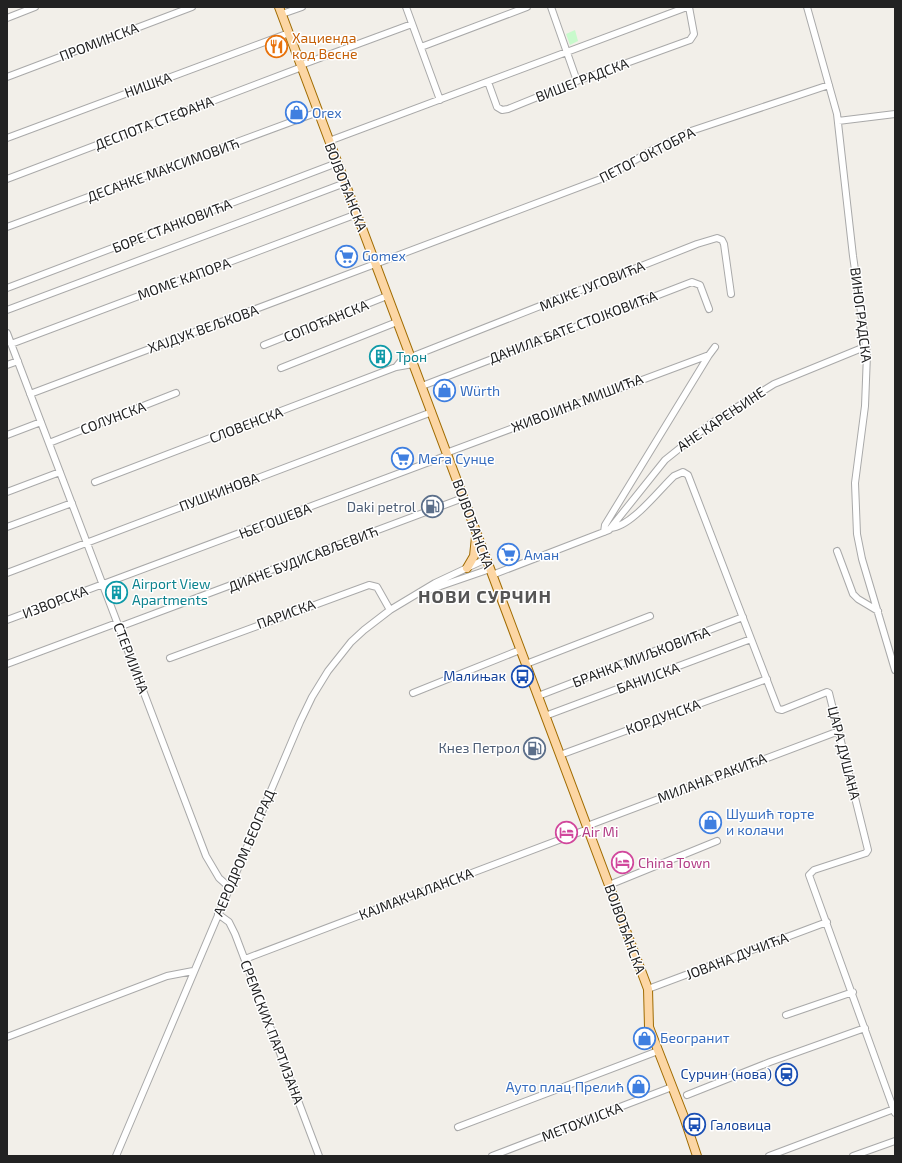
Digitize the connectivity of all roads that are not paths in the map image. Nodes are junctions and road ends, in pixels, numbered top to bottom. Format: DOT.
graph roads {
  1 [pos="35,7"];
  2 [pos="192,7"];
  3 [pos="302,7"];
  4 [pos="406,7"];
  5 [pos="527,7"];
  6 [pos="551,7"];
  7 [pos="688,7"];
  8 [pos="807,7"];
  9 [pos="281,11"];
  10 [pos="7,18"];
  11 [pos="412,24"];
  12 [pos="288,33"];
  13 [pos="421,47"];
  14 [pos="566,51"];
  15 [pos="301,66"];
  16 [pos="7,77"];
  17 [pos="577,81"];
  18 [pos="488,82"];
  19 [pos="829,85"];
  20 [pos="440,100"];
  21 [pos="318,112"];
  22 [pos="895,114"];
  23 [pos="838,121"];
  24 [pos="7,138"];
  25 [pos="329,141"];
  26 [pos="337,163"];
  27 [pos="7,179"];
  28 [pos="345,183"];
  29 [pos="357,214"];
  30 [pos="7,227"];
  31 [pos="376,264"];
  32 [pos="7,288"];
  33 [pos="731,294"];
  34 [pos="387,296"];
  35 [pos="709,309"];
  36 [pos="7,310"];
  37 [pos="397,322"];
  38 [pos="7,333"];
  39 [pos="11,344"];
  40 [pos="264,345"];
  41 [pos="867,346"];
  42 [pos="715,347"];
  43 [pos="709,355"];
  44 [pos="411,359"];
  45 [pos="18,361"];
  46 [pos="7,365"];
  47 [pos="281,368"];
  48 [pos="422,386"];
  49 [pos="30,394"];
  50 [pos="176,394"];
  51 [pos="432,412"];
  52 [pos="41,422"];
  53 [pos="7,435"];
  54 [pos="49,443"];
  55 [pos="447,454"];
  56 [pos="60,472"];
  57 [pos="95,482"];
  58 [pos="7,492"];
  59 [pos="464,498"];
  60 [pos="72,503"];
  61 [pos="7,527"];
  62 [pos="612,528"];
  63 [pos="476,532"];
  64 [pos="604,532"];
  65 [pos="86,542"];
  66 [pos="837,551"];
  67 [pos="486,559"];
  68 [pos="466,568"];
  69 [pos="7,572"];
  70 [pos="491,572"];
  71 [pos="102,584"];
  72 [pos="426,591"];
  73 [pos="390,610"];
  74 [pos="878,611"];
  75 [pos="650,616"];
  76 [pos="743,617"];
  77 [pos="7,620"];
  78 [pos="118,625"];
  79 [pos="752,639"];
  80 [pos="520,650"];
  81 [pos="170,658"];
  82 [pos="7,664"];
  83 [pos="526,664"];
  84 [pos="895,670"];
  85 [pos="767,680"];
  86 [pos="413,693"];
  87 [pos="538,696"];
  88 [pos="545,716"];
  89 [pos="839,731"];
  90 [pos="560,755"];
  91 [pos="587,828"];
  92 [pos="716,841"];
  93 [pos="609,885"];
  94 [pos="230,887"];
  95 [pos="218,914"];
  96 [pos="827,922"];
  97 [pos="245,960"];
  98 [pos="193,971"];
  99 [pos="648,989"];
  100 [pos="853,992"];
  101 [pos="786,1015"];
  102 [pos="866,1028"];
  103 [pos="7,1037"];
  104 [pos="658,1051"];
  105 [pos="672,1087"];
  106 [pos="687,1095"];
  107 [pos="894,1111"];
  108 [pos="458,1127"];
  109 [pos="895,1141"];
  110 [pos="116,1156"];
  111 [pos="318,1156"];
  112 [pos="492,1156"];
  113 [pos="696,1156"];
  114 [pos="769,1156"];
  115 [pos="853,1156"];
  1 -- 10 [label="street"];
  2 -- 16 [label="street, ПРОМИНСКА"];
  3 -- 9 [label="street"];
  4 -- 11 [label="street"];
  5 -- 13 [label="street"];
  6 -- 14 [label="street"];
  7 -- 14 [label="street"];
  7 -- 17 [label="street, ВИШЕГРАДСКА"];
  8 -- 19 [label="street, ВИНОГРАДСКА"];
  9 -- 12 [label="main road, ВОЈВОЂАНСКА"];
  11 -- 13 [label="street"];
  11 -- 15 [label="street, ДЕСПОТА СТЕФАНА"];
  12 -- 15 [label="main road, ВОЈВОЂАНСКА"];
  12 -- 24 [label="street, НИШКА"];
  13 -- 20 [label="street"];
  14 -- 17 [label="street"];
  14 -- 18 [label="street"];
  15 -- 21 [label="main road, ВОЈВОЂАНСКА"];
  15 -- 27 [label="street, ДЕСПОТА СТЕФАНА"];
  17 -- 18 [label="street, ВИШЕГРАДСКА"];
  18 -- 20 [label="street"];
  19 -- 23 [label="street, ВИНОГРАДСКА"];
  19 -- 31 [label="street, ПЕТОГ ОКТОБРА"];
  20 -- 25 [label="street"];
  21 -- 25 [label="main road, ВОЈВОЂАНСКА"];
  21 -- 30 [label="street, ДЕСАНКЕ МАКСИМОВИЋ"];
  22 -- 23 [label="street"];
  23 -- 41 [label="street, ВИНОГРАДСКА"];
  25 -- 26 [label="main road, ВОЈВОЂАНСКА"];
  26 -- 28 [label="main road, ВОЈВОЂАНСКА"];
  26 -- 32 [label="street, БОРЕ СТАНКОВИЋА"];
  28 -- 29 [label="main road, ВОЈВОЂАНСКА"];
  28 -- 36 [label="street"];
  29 -- 31 [label="main road, ВОЈВОЂАНСКА"];
  29 -- 39 [label="street, МОМЕ КАПОРА"];
  31 -- 34 [label="main road, ВОЈВОЂАНСКА"];
  31 -- 49 [label="street, ХАЈДУК ВЕЉКОВА"];
  33 -- 44 [label="street, МАЈКЕ ЈУГОВИЋА"];
  34 -- 37 [label="main road, ВОЈВОЂАНСКА"];
  34 -- 40 [label="street, СОПОЋАНСКА"];
  35 -- 48 [label="street, ДАНИЛА БАТЕ СТОЈКОВИЋА"];
  37 -- 44 [label="main road, ВОЈВОЂАНСКА"];
  37 -- 47 [label="street"];
  38 -- 39 [label="street, СТЕРИЈИНА"];
  39 -- 45 [label="street, СТЕРИЈИНА"];
  41 -- 62 [label="street, АНЕ КАРЕЊИНЕ"];
  41 -- 74 [label="street, ВИНОГРАДСКА"];
  42 -- 43 [label="street"];
  43 -- 55 [label="street, ЖИВОЈИНА МИШИЋА"];
  43 -- 64 [label="street, АНЕ КАРЕЊИНЕ"];
  44 -- 48 [label="main road, ВОЈВОЂАНСКА"];
  44 -- 57 [label="street, СЛОВЕНСКА"];
  45 -- 46 [label="street"];
  45 -- 49 [label="street, СТЕРИЈИНА"];
  48 -- 51 [label="main road, ВОЈВОЂАНСКА"];
  49 -- 52 [label="street, СТЕРИЈИНА"];
  50 -- 54 [label="street, СОЛУНСКА"];
  51 -- 55 [label="main road, ВОЈВОЂАНСКА"];
  51 -- 65 [label="street, ПУШКИНОВА"];
  52 -- 53 [label="street"];
  52 -- 54 [label="street, СТЕРИЈИНА"];
  54 -- 56 [label="street, СТЕРИЈИНА"];
  55 -- 59 [label="main road, ВОЈВОЂАНСКА"];
  55 -- 71 [label="street, ЊЕГОШЕВА"];
  56 -- 58 [label="street"];
  56 -- 60 [label="street, СТЕРИЈИНА"];
  59 -- 63 [label="main road, ВОЈВОЂАНСКА"];
  59 -- 78 [label="street, ДИАНЕ БУДИСАВЉЕВИЋ"];
  60 -- 61 [label="street"];
  60 -- 65 [label="street, СТЕРИЈИНА"];
  62 -- 64 [label="street, АНЕ КАРЕЊИНЕ"];
  62 -- 76 [label="street, ЦАРА ДУШАНА"];
  63 -- 67 [label="main road, ВОЈВОЂАНСКА"];
  63 -- 68 [label="main road"];
  64 -- 70 [label="street, АНЕ КАРЕЊИНЕ"];
  65 -- 69 [label="street, ПУШКИНОВА"];
  65 -- 71 [label="street, СТЕРИЈИНА"];
  66 -- 74 [label="street"];
  67 -- 68 [label="street, АЕРОДРОМ БЕОГРАД"];
  67 -- 70 [label="main road, ВОЈВОЂАНСКА"];
  68 -- 72 [label="street, АЕРОДРОМ БЕОГРАД"];
  70 -- 72 [label="street, АЕРОДРОМ БЕОГРАД"];
  70 -- 80 [label="main road, ВОЈВОЂАНСКА"];
  71 -- 77 [label="street, ИЗВОРСКА"];
  71 -- 78 [label="street, СТЕРИЈИНА"];
  72 -- 73 [label="street, АЕРОДРОМ БЕОГРАД"];
  73 -- 81 [label="street, ПАРИСКА"];
  73 -- 94 [label="street, АЕРОДРОМ БЕОГРАД"];
  74 -- 84 [label="street, ВИНОГРАДСКА"];
  75 -- 83 [label="street"];
  76 -- 79 [label="street, ЦАРА ДУШАНА"];
  76 -- 87 [label="street, БРАНКА МИЉКОВИЋА"];
  78 -- 82 [label="street, ДИАНЕ БУДИСАВЉЕВИЋ"];
  78 -- 94 [label="street, СТЕРИЈИНА"];
  79 -- 85 [label="street, ЦАРА ДУШАНА"];
  79 -- 88 [label="street, БАНИЈСКА"];
  80 -- 83 [label="main road, ВОЈВОЂАНСКА"];
  80 -- 86 [label="street"];
  83 -- 87 [label="main road, ВОЈВОЂАНСКА"];
  85 -- 89 [label="street, ЦАРА ДУШАНА"];
  85 -- 90 [label="street, КОРДУНСКА"];
  87 -- 88 [label="main road, ВОЈВОЂАНСКА"];
  88 -- 90 [label="main road, ВОЈВОЂАНСКА"];
  89 -- 91 [label="street, МИЛАНА РАКИЋА"];
  89 -- 96 [label="street, ЦАРА ДУШАНА"];
  90 -- 91 [label="main road, ВОЈВОЂАНСКА"];
  91 -- 93 [label="main road, ВОЈВОЂАНСКА"];
  91 -- 97 [label="street, КАЈМАКЧАЛАНСКА"];
  92 -- 93 [label="street"];
  93 -- 99 [label="main road, ВОЈВОЂАНСКА"];
  94 -- 95 [label="street, АЕРОДРОМ БЕОГРАД"];
  95 -- 97 [label="street, СРЕМСКИХ ПАРТИЗАНА"];
  95 -- 98 [label="street, АЕРОДРОМ БЕОГРАД"];
  96 -- 99 [label="street, ЈОВАНА ДУЧИЋА"];
  96 -- 100 [label="street, ЦАРА ДУШАНА"];
  97 -- 111 [label="street, СРЕМСКИХ ПАРТИЗАНА"];
  98 -- 103 [label="street"];
  98 -- 110 [label="street, АЕРОДРОМ БЕОГРАД"];
  99 -- 104 [label="main road, ВОЈВОЂАНСКА"];
  100 -- 101 [label="street"];
  100 -- 102 [label="street, ЦАРА ДУШАНА"];
  102 -- 106 [label="street"];
  102 -- 107 [label="street, ЦАРА ДУШАНА"];
  104 -- 105 [label="main road, ВОЈВОЂАНСКА"];
  104 -- 108 [label="street"];
  105 -- 112 [label="street, МЕТОХИЈСКА"];
  105 -- 113 [label="main road, ВОЈВОЂАНСКА"];
  107 -- 114 [label="street"];
  109 -- 115 [label="street"];
}
